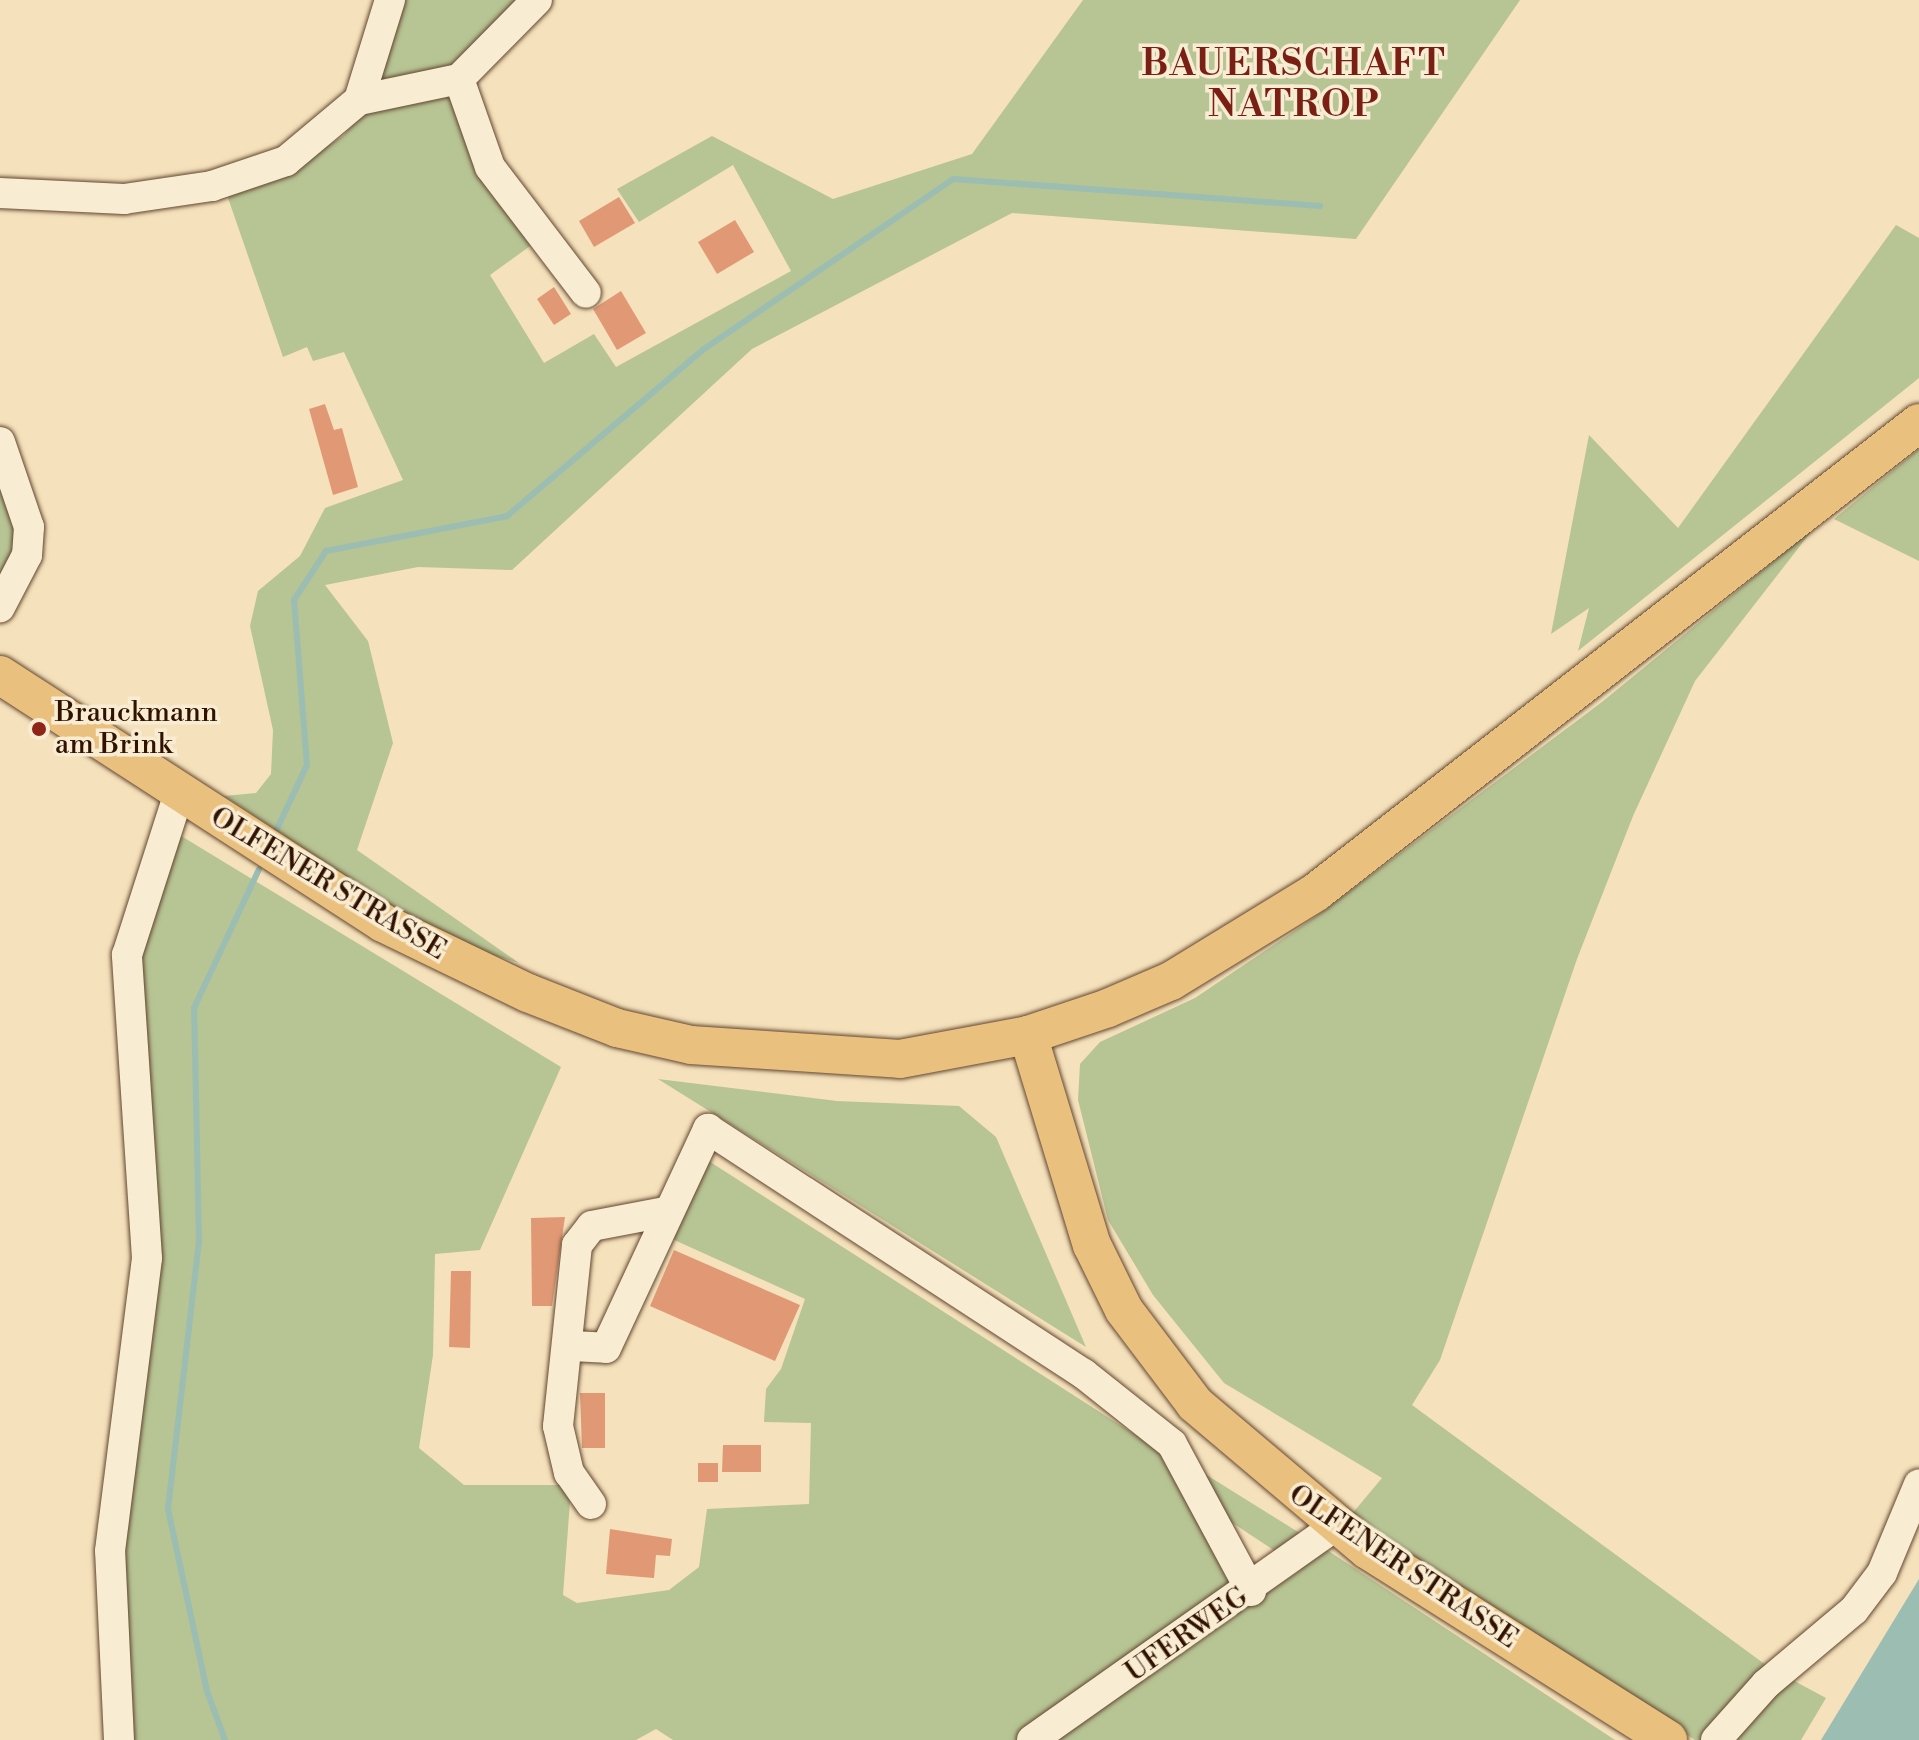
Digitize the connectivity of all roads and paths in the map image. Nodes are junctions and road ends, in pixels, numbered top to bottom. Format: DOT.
graph roads {
  1 [pos="390,0"];
  2 [pos="537,0"];
  3 [pos="459,79"];
  4 [pos="359,100"];
  5 [pos="0,193"];
  6 [pos="586,293"];
  7 [pos="1919,423"];
  8 [pos="0,442"];
  9 [pos="0,607"];
  10 [pos="0,675"];
  11 [pos="179,793"];
  12 [pos="1028,1035"];
  13 [pos="665,1212"];
  14 [pos="572,1346"];
  15 [pos="1919,1484"];
  16 [pos="591,1504"];
  17 [pos="1337,1525"];
  18 [pos="1251,1591"];
  19 [pos="119,1740"];
  20 [pos="1032,1740"];
  21 [pos="1668,1740"];
  22 [pos="1716,1740"];
  1 -- 4 [label="street"];
  2 -- 3 [label="street"];
  3 -- 4 [label="street"];
  3 -- 6 [label="street"];
  4 -- 5 [label="street"];
  7 -- 12 [label="main road"];
  8 -- 9 [label="street"];
  10 -- 11 [label="main road, OLFENER STRASSE"];
  11 -- 12 [label="main road, OLFENER STRASSE"];
  11 -- 19 [label="street"];
  12 -- 17 [label="main road, OLFENER STRASSE"];
  13 -- 14 [label="street"];
  13 -- 14 [label="street"];
  13 -- 18 [label="street"];
  14 -- 16 [label="street"];
  15 -- 22 [label="street"];
  17 -- 18 [label="street, UFERWEG"];
  17 -- 21 [label="main road, OLFENER STRASSE"];
  18 -- 20 [label="street, UFERWEG"];
}
